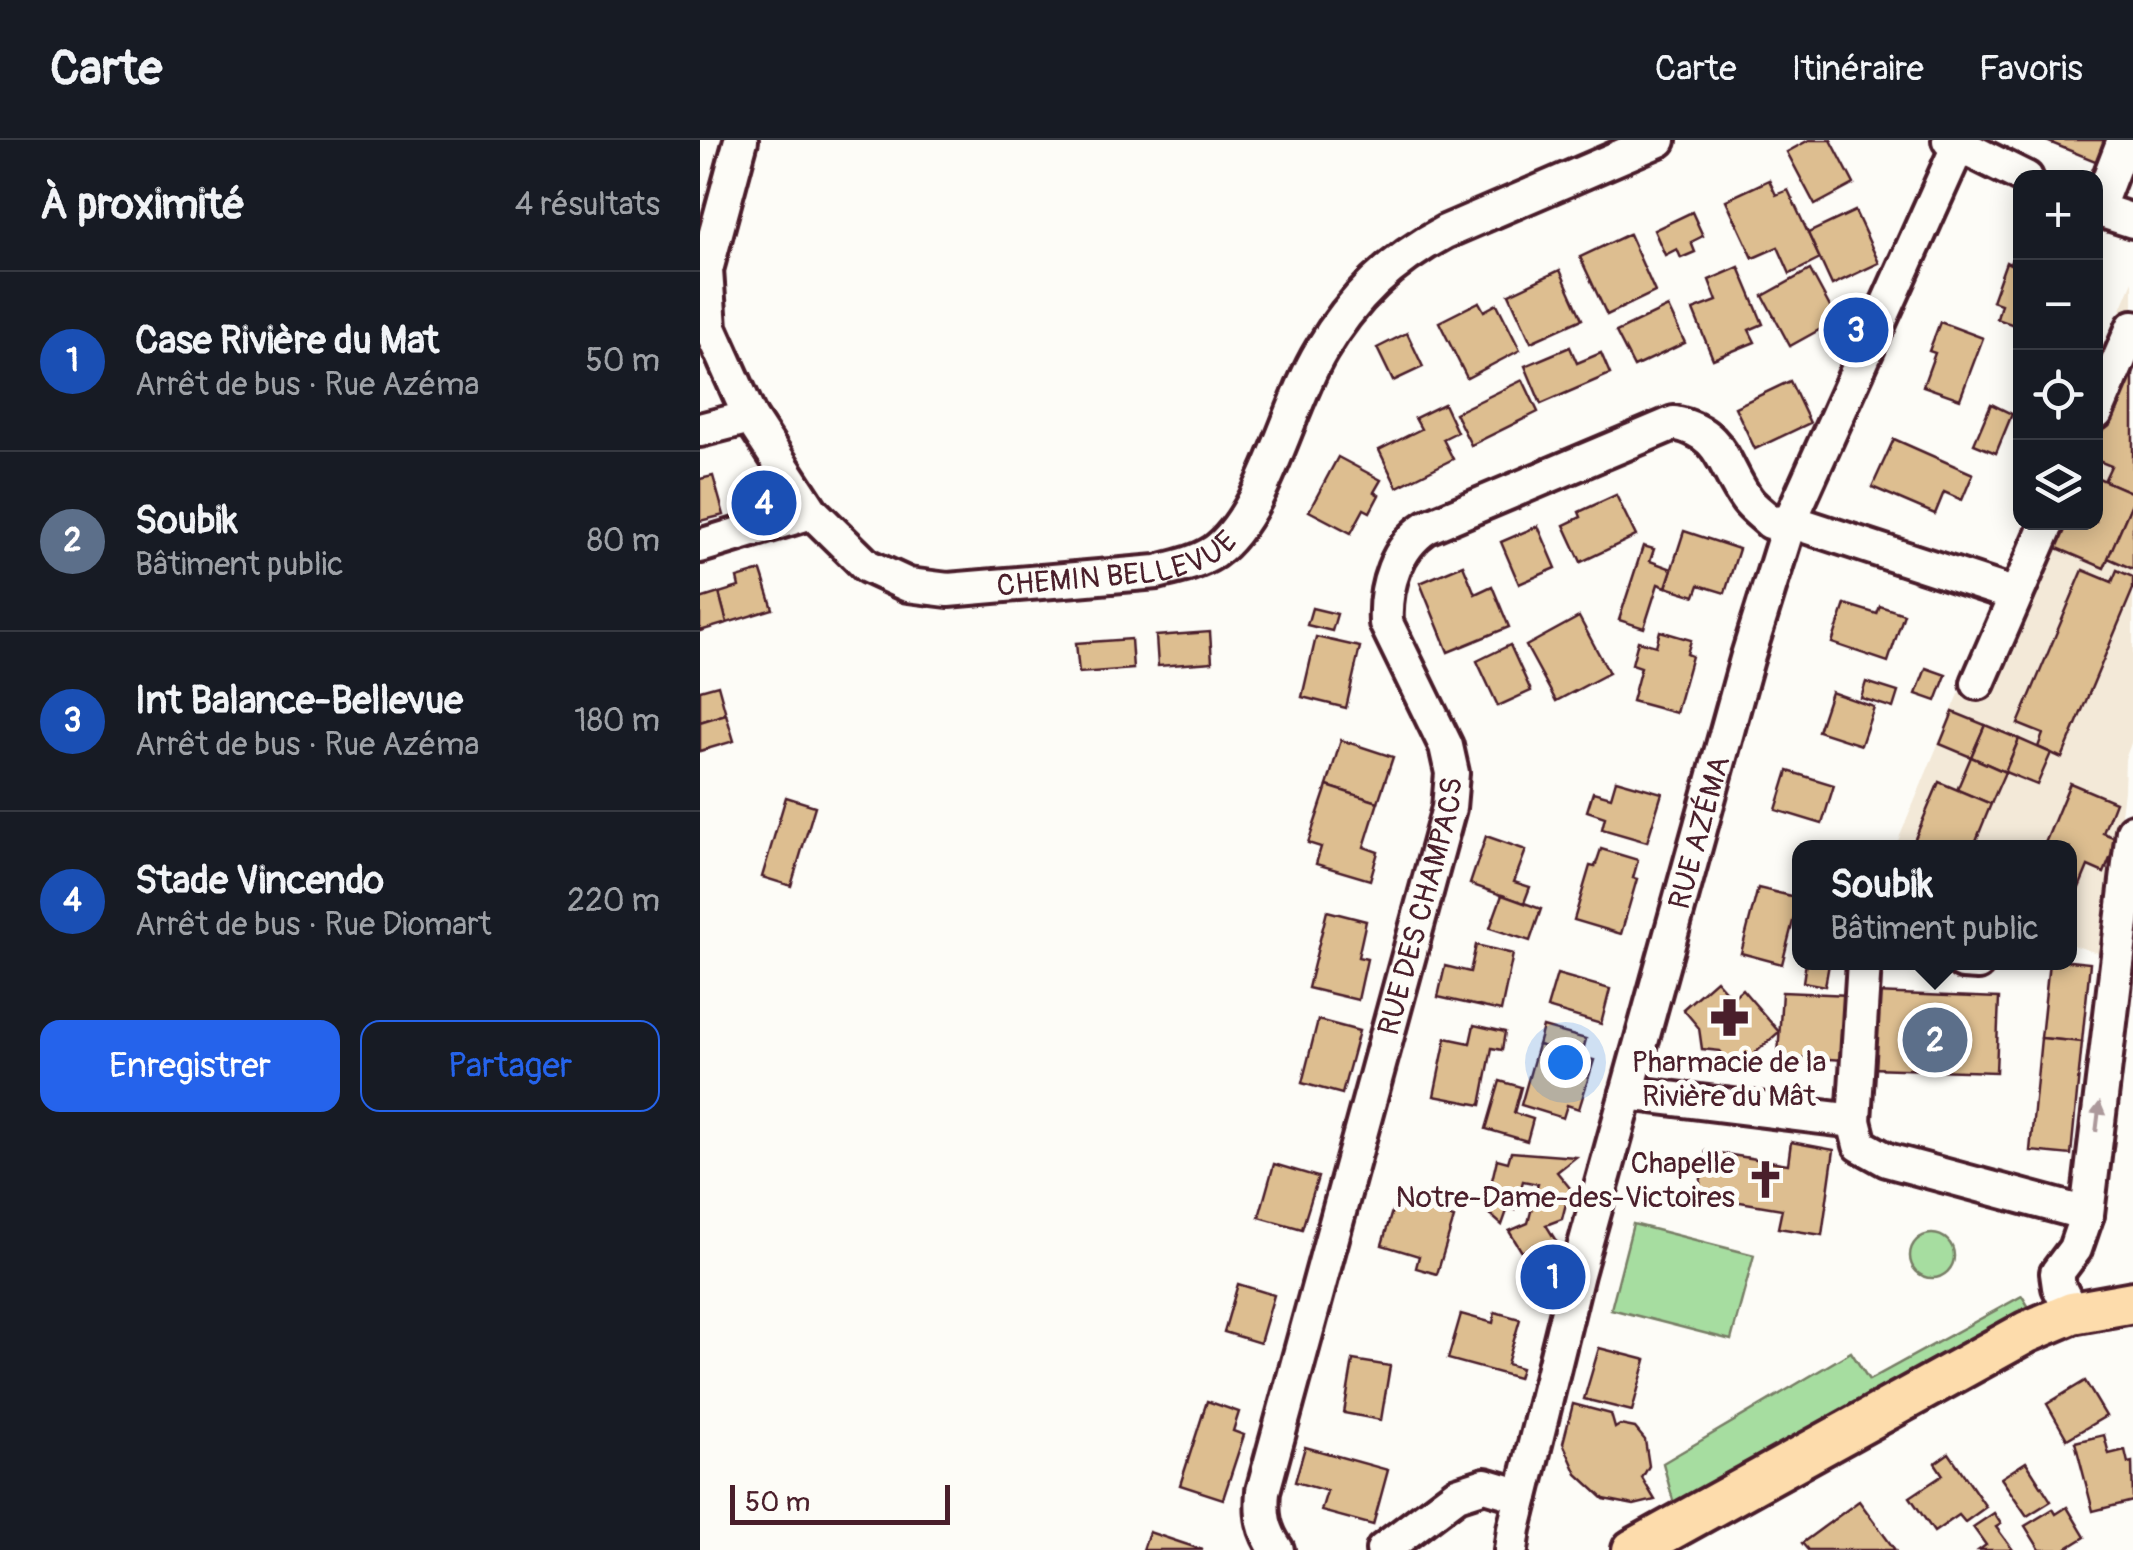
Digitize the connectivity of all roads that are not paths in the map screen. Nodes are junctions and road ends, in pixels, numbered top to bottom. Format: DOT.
graph roads {
  1 [pos="741,140"];
  2 [pos="1658,140"];
  3 [pos="2124,140"];
  4 [pos="1956,142"];
  5 [pos="2013,171"];
  6 [pos="2103,192"];
  7 [pos="2103,212"];
  8 [pos="2133,221"];
  9 [pos="2133,326"];
  10 [pos="2103,397"];
  11 [pos="750,418"];
  12 [pos="700,430"];
  13 [pos="812,512"];
  14 [pos="1790,521"];
  15 [pos="2044,530"];
  16 [pos="700,546"];
  17 [pos="2016,595"];
  18 [pos="1978,683"];
  19 [pos="2133,831"];
  20 [pos="1864,970"];
  21 [pos="1627,1092"];
  22 [pos="1854,1122"];
  23 [pos="2087,1214"];
  24 [pos="2133,1302"];
  25 [pos="2072,1313"];
  26 [pos="1522,1496"];
  27 [pos="1277,1550"];
  28 [pos="1384,1550"];
  29 [pos="1511,1550"];
  30 [pos="1634,1550"];
  1 -- 11 [label="street, CHEMIN BELLEVUE"];
  2 -- 13 [label="street, CHEMIN BELLEVUE"];
  3 -- 6 [label="street"];
  4 -- 5 [label="street"];
  4 -- 14 [label="street, RUE AZÉMA"];
  7 -- 8 [label="street"];
  9 -- 10 [label="street"];
  11 -- 12 [label="street"];
  11 -- 13 [label="street, CHEMIN BELLEVUE"];
  13 -- 16 [label="street"];
  14 -- 17 [label="street"];
  14 -- 21 [label="street, RUE AZÉMA"];
  14 -- 27 [label="street, RUE DES CHAMPACS"];
  15 -- 17 [label="street"];
  17 -- 18 [label="street"];
  23 -- 19 [label="street, one-way"];
  20 -- 22 [label="street"];
  21 -- 22 [label="street"];
  21 -- 26 [label="street, RUE AZÉMA"];
  22 -- 23 [label="street"];
  23 -- 25 [label="street"];
  24 -- 25 [label="main road"];
  25 -- 30 [label="main road"];
  26 -- 28 [label="street"];
  26 -- 29 [label="street, RUE AZÉMA"];
}
